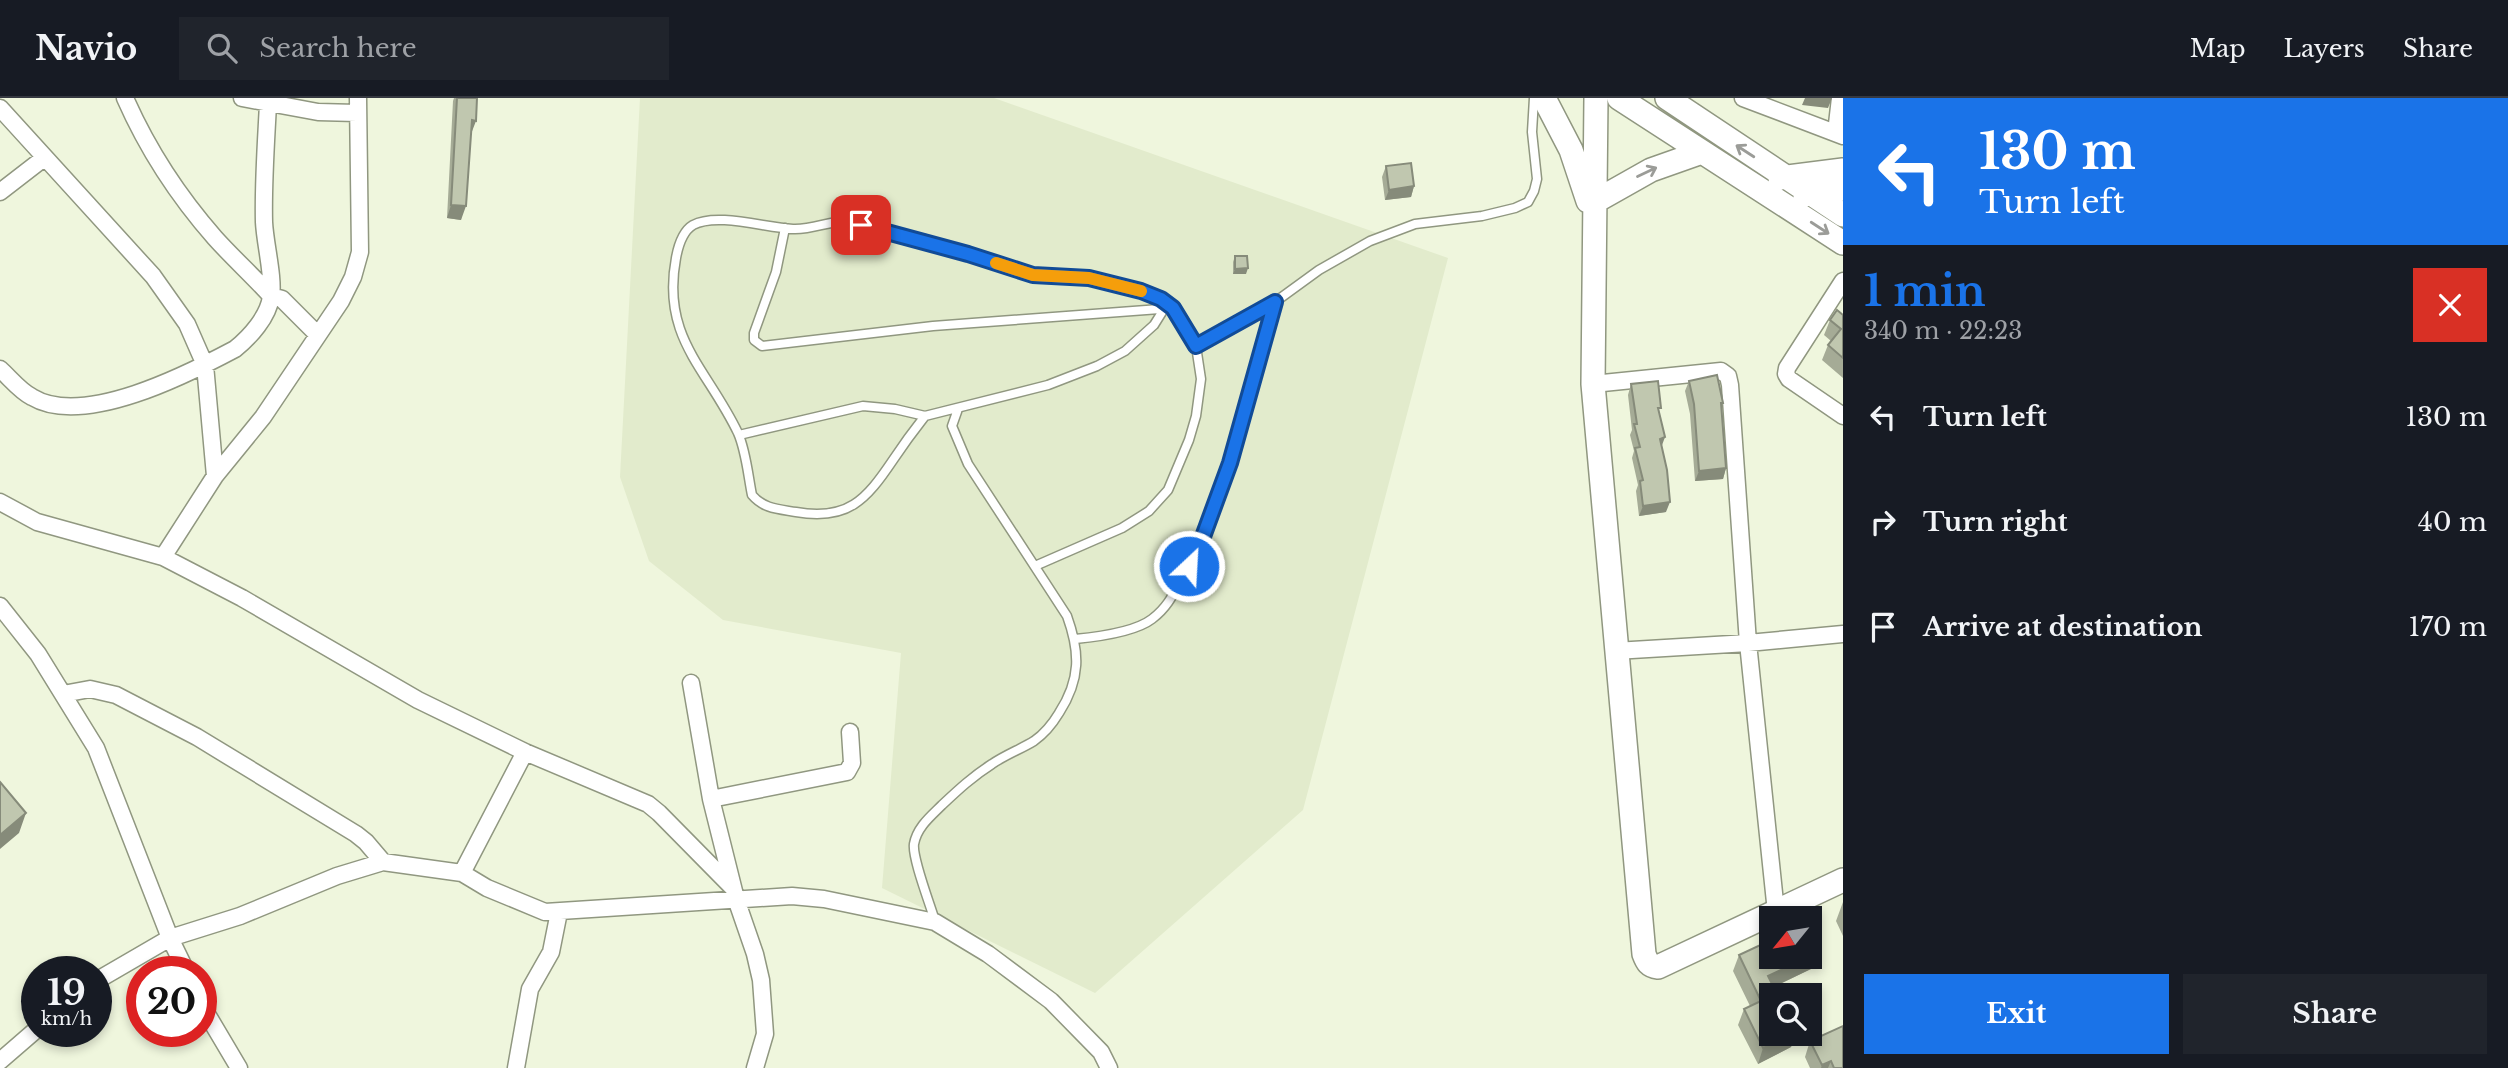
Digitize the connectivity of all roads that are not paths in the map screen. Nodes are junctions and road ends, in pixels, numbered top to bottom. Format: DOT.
graph roads {
  1 [pos="125,98"];
  2 [pos="242,98"];
  3 [pos="1534,98"];
  4 [pos="1544,98"];
  5 [pos="1596,98"];
  6 [pos="1619,98"];
  7 [pos="1667,98"];
  8 [pos="1743,98"];
  9 [pos="1840,98"];
  10 [pos="268,104"];
  11 [pos="357,106"];
  12 [pos="0,108"];
  13 [pos="1839,135"];
  14 [pos="1702,152"];
  15 [pos="44,158"];
  16 [pos="1843,170"];
  17 [pos="1751,183"];
  18 [pos="1819,187"];
  19 [pos="0,192"];
  20 [pos="1777,200"];
  21 [pos="1596,201"];
  22 [pos="1843,215"];
  23 [pos="1595,225"];
  24 [pos="785,228"];
  25 [pos="1843,243"];
  26 [pos="1843,281"];
  27 [pos="271,296"];
  28 [pos="1275,302"];
  29 [pos="1168,309"];
  30 [pos="318,335"];
  31 [pos="1196,346"];
  32 [pos="205,365"];
  33 [pos="0,369"];
  34 [pos="1593,384"];
  35 [pos="958,408"];
  36 [pos="925,416"];
  37 [pos="1843,416"];
  38 [pos="739,435"];
  39 [pos="215,475"];
  40 [pos="0,502"];
  41 [pos="163,557"];
  42 [pos="1035,566"];
  43 [pos="0,606"];
  44 [pos="1843,634"];
  45 [pos="1075,639"];
  46 [pos="1748,643"];
  47 [pos="1615,651"];
  48 [pos="691,683"];
  49 [pos="63,694"];
  50 [pos="850,732"];
  51 [pos="525,752"];
  52 [pos="711,799"];
  53 [pos="383,862"];
  54 [pos="462,873"];
  55 [pos="1843,880"];
  56 [pos="734,894"];
  57 [pos="1775,906"];
  58 [pos="1789,906"];
  59 [pos="559,912"];
  60 [pos="1759,920"];
  61 [pos="935,922"];
  62 [pos="170,938"];
  63 [pos="179,956"];
  64 [pos="112,972"];
  65 [pos="217,1031"];
  66 [pos="21,1043"];
  67 [pos="0,1061"];
  68 [pos="239,1068"];
  69 [pos="516,1068"];
  70 [pos="755,1068"];
  71 [pos="1109,1068"];
  1 -- 27 [label="street"];
  2 -- 10 [label="street"];
  3 -- 28 [label="lane"];
  4 -- 23 [label="street"];
  5 -- 21 [label="street"];
  6 -- 14 [label="street"];
  18 -- 7 [label="street, one-way"];
  8 -- 13 [label="street"];
  9 -- 13 [label="street"];
  10 -- 11 [label="street"];
  10 -- 27 [label="street"];
  11 -- 30 [label="street"];
  12 -- 15 [label="street"];
  14 -- 17 [label="street"];
  21 -- 14 [label="street, one-way"];
  15 -- 19 [label="street"];
  15 -- 32 [label="street"];
  16 -- 18 [label="street"];
  17 -- 18 [label="street"];
  17 -- 20 [label="street"];
  18 -- 20 [label="street"];
  18 -- 22 [label="street"];
  20 -- 25 [label="street, one-way"];
  21 -- 23 [label="street"];
  23 -- 34 [label="street"];
  24 -- 29 [label="lane"];
  24 -- 29 [label="lane"];
  24 -- 38 [label="lane"];
  26 -- 37 [label="street"];
  27 -- 30 [label="street"];
  27 -- 32 [label="street"];
  28 -- 31 [label="lane"];
  28 -- 45 [label="lane"];
  29 -- 31 [label="lane"];
  29 -- 35 [label="lane"];
  30 -- 39 [label="street"];
  31 -- 42 [label="lane"];
  32 -- 33 [label="street"];
  32 -- 39 [label="street"];
  34 -- 46 [label="street"];
  34 -- 47 [label="street"];
  35 -- 36 [label="lane"];
  35 -- 42 [label="lane"];
  36 -- 38 [label="lane"];
  36 -- 38 [label="lane"];
  39 -- 41 [label="street"];
  40 -- 41 [label="street"];
  41 -- 51 [label="street"];
  42 -- 45 [label="lane"];
  43 -- 49 [label="street"];
  44 -- 46 [label="street"];
  45 -- 61 [label="lane"];
  46 -- 47 [label="street"];
  46 -- 57 [label="street"];
  47 -- 60 [label="street"];
  48 -- 52 [label="street"];
  49 -- 53 [label="street"];
  49 -- 62 [label="street"];
  50 -- 52 [label="street"];
  51 -- 54 [label="street"];
  51 -- 56 [label="street"];
  52 -- 56 [label="street"];
  53 -- 54 [label="street"];
  53 -- 62 [label="street"];
  54 -- 59 [label="street"];
  55 -- 58 [label="street"];
  56 -- 59 [label="street"];
  56 -- 61 [label="street"];
  56 -- 70 [label="street"];
  59 -- 69 [label="street"];
  61 -- 71 [label="street"];
  62 -- 63 [label="street"];
  62 -- 64 [label="street"];
  65 -- 68 [label="street"];
  66 -- 67 [label="street"];
}
